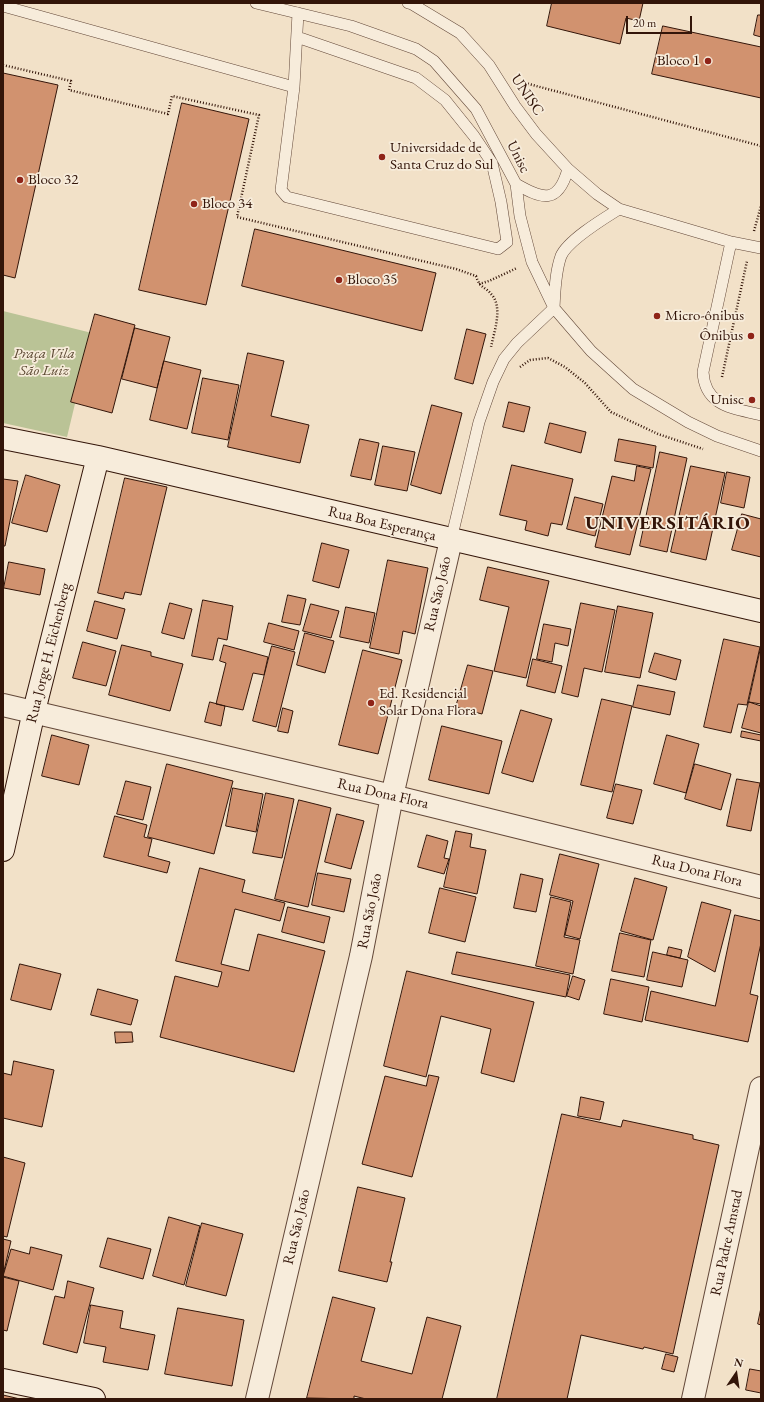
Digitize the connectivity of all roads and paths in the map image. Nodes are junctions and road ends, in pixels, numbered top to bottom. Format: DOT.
graph roads {
  1 [pos="256,3"];
  2 [pos="408,3"];
  3 [pos="273,5"];
  4 [pos="3,6"];
  5 [pos="298,13"];
  6 [pos="297,38"];
  7 [pos="525,82"];
  8 [pos="294,87"];
  9 [pos="761,146"];
  10 [pos="568,169"];
  11 [pos="516,184"];
  12 [pos="761,206"];
  13 [pos="618,209"];
  14 [pos="731,242"];
  15 [pos="756,247"];
  16 [pos="532,262"];
  17 [pos="479,284"];
  18 [pos="554,308"];
  19 [pos="517,369"];
  20 [pos="720,384"];
  21 [pos="761,415"];
  22 [pos="3,438"];
  23 [pos="708,451"];
  24 [pos="761,451"];
  25 [pos="98,458"];
  26 [pos="451,540"];
  27 [pos="761,611"];
  28 [pos="3,705"];
  29 [pos="34,711"];
  30 [pos="392,796"];
  31 [pos="3,850"];
  32 [pos="761,887"];
  33 [pos="761,1088"];
  34 [pos="3,1380"];
  35 [pos="94,1399"];
  36 [pos="257,1399"];
  37 [pos="693,1399"];
  1 -- 3 [label="lane, Unisc"];
  2 -- 10 [label="lane, UNISC"];
  3 -- 5 [label="lane, Unisc"];
  4 -- 8 [label="lane"];
  5 -- 6 [label="lane"];
  5 -- 11 [label="lane, Unisc"];
  6 -- 8 [label="lane"];
  6 -- 8 [label="lane"];
  7 -- 9 [label="path"];
  10 -- 11 [label="lane"];
  10 -- 13 [label="lane, UNISC"];
  11 -- 16 [label="lane, Unisc"];
  12 -- 15 [label="path"];
  13 -- 14 [label="lane, UNISC"];
  13 -- 18 [label="lane"];
  14 -- 15 [label="lane, UNISC"];
  14 -- 21 [label="lane"];
  15 -- 20 [label="path"];
  16 -- 17 [label="path"];
  16 -- 18 [label="lane, Unisc"];
  18 -- 24 [label="lane, Unisc"];
  18 -- 26 [label="lane, Rua São João"];
  19 -- 23 [label="path"];
  22 -- 25 [label="street, Rua Boa Esperança"];
  25 -- 26 [label="street, Rua Boa Esperança"];
  25 -- 29 [label="street, Rua Jorge H. Eichenberg"];
  26 -- 27 [label="street, Rua Boa Esperança"];
  26 -- 30 [label="street, Rua São João"];
  28 -- 29 [label="street, Rua Dona Flora"];
  29 -- 30 [label="street, Rua Dona Flora"];
  29 -- 31 [label="street, Rua Jorge H. Eichenberg"];
  30 -- 32 [label="street, Rua Dona Flora"];
  30 -- 36 [label="street, Rua São João"];
  33 -- 37 [label="street, Rua Padre Amstad"];
  34 -- 35 [label="street"];
}
